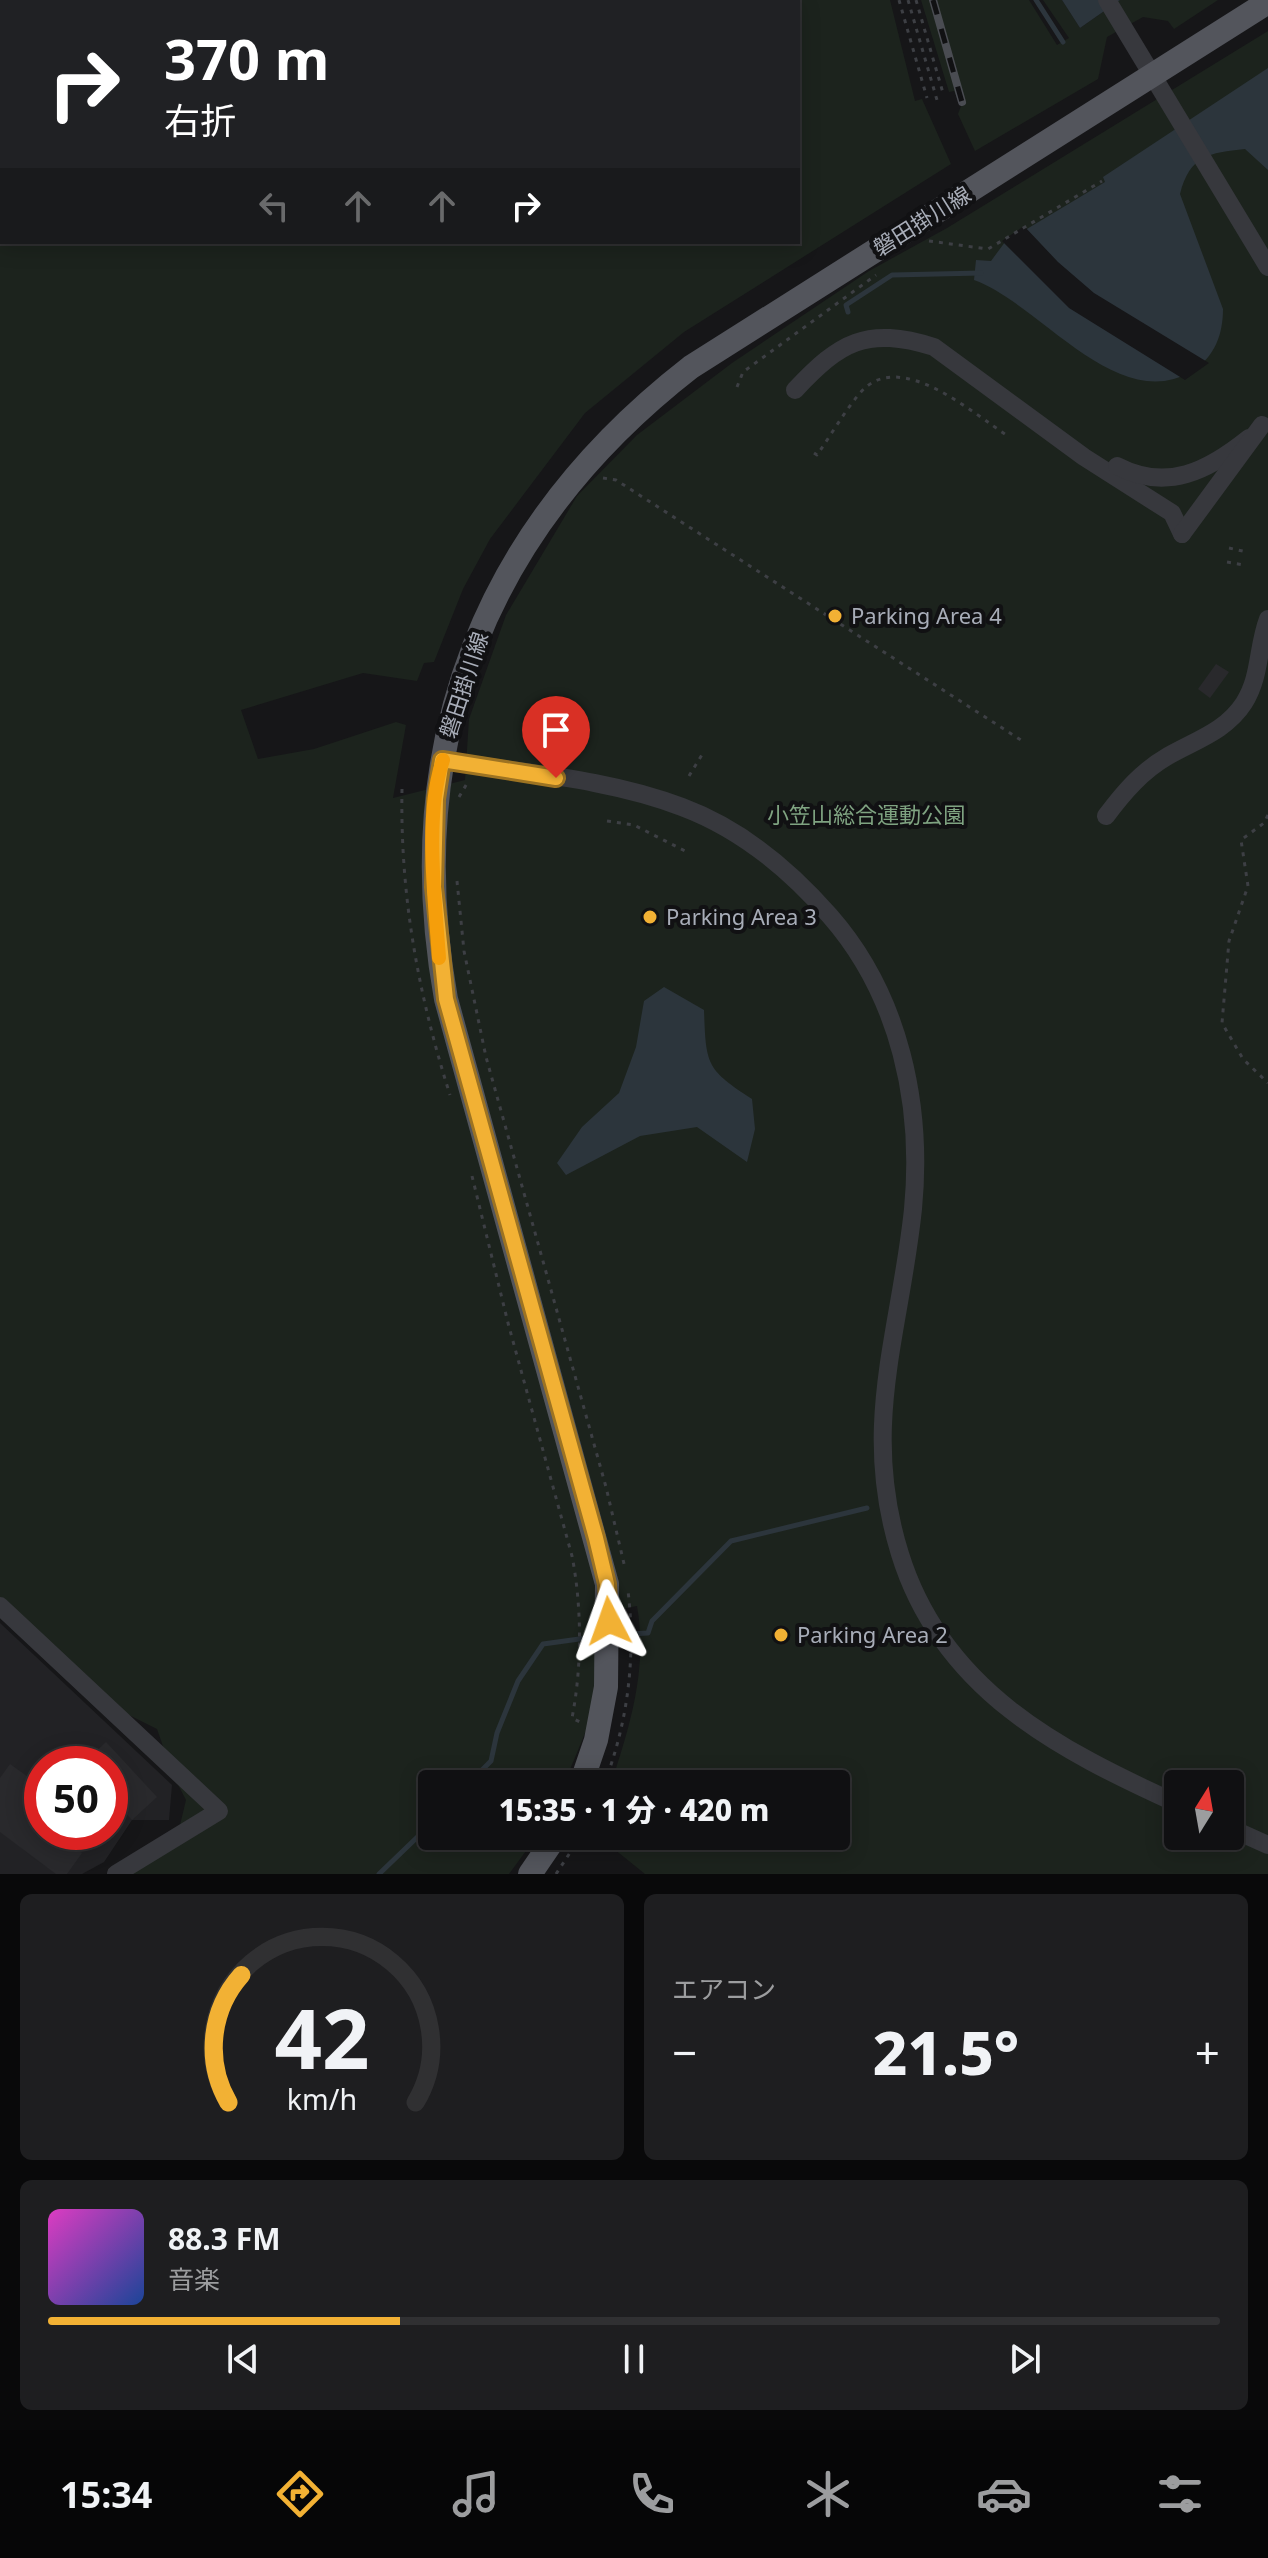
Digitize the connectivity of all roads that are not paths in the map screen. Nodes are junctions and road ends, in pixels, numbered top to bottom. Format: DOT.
graph roads {
  1 [pos="1107,0"];
  2 [pos="1268,2"];
  3 [pos="1151,76"];
  4 [pos="1268,267"];
  5 [pos="795,390"];
  6 [pos="1061,437"];
  7 [pos="1268,619"];
  8 [pos="442,760"];
  9 [pos="1106,816"];
  10 [pos="0,1606"];
  11 [pos="585,1770"];
  12 [pos="1164,1797"];
  13 [pos="1244,1834"];
  14 [pos="1268,1845"];
  15 [pos="546,1850"];
  16 [pos="116,1874"];
  17 [pos="530,1874"];
  1 -- 3 [label="street"];
  2 -- 3 [label="main road, 磐田掛川線"];
  3 -- 4 [label="street"];
  3 -- 8 [label="main road, 磐田掛川線"];
  5 -- 6 [label="street"];
  6 -- 6 [label="street"];
  7 -- 9 [label="street"];
  8 -- 11 [label="main road, 磐田掛川線"];
  8 -- 12 [label="street"];
  10 -- 16 [label="street"];
  13 -- 14 [label="street"];
  15 -- 17 [label="main road"];
}
